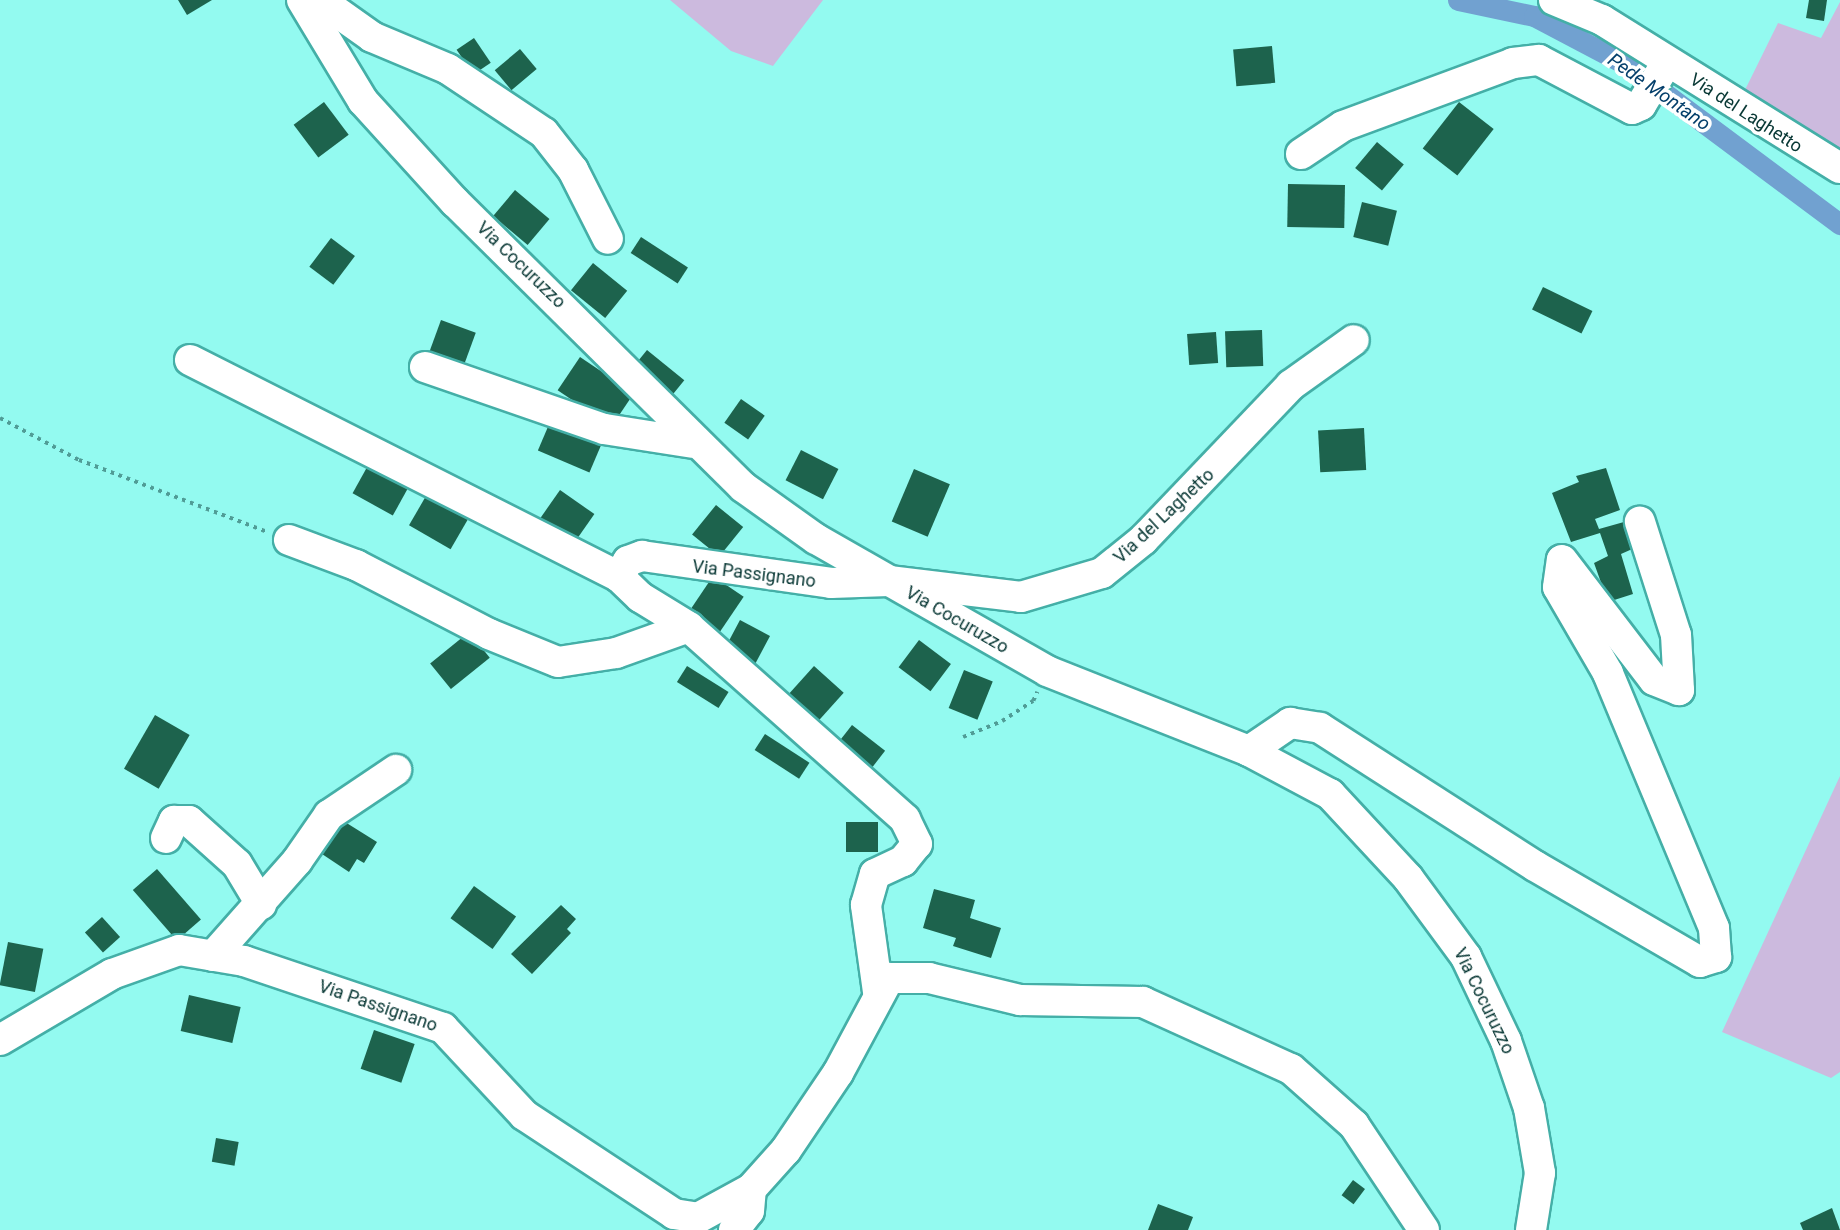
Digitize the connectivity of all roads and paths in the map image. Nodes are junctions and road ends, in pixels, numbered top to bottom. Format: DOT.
graph roads {
  1 [pos="302,0"];
  2 [pos="320,0"];
  3 [pos="1554,0"];
  4 [pos="1662,62"];
  5 [pos="1301,154"];
  6 [pos="1840,168"];
  7 [pos="608,239"];
  8 [pos="1354,340"];
  9 [pos="190,360"];
  10 [pos="425,367"];
  11 [pos="0,418"];
  12 [pos="693,443"];
  13 [pos="1640,522"];
  14 [pos="289,540"];
  15 [pos="619,577"];
  16 [pos="889,581"];
  17 [pos="689,627"];
  18 [pos="1047,671"];
  19 [pos="963,737"];
  20 [pos="1249,751"];
  21 [pos="396,770"];
  22 [pos="166,838"];
  23 [pos="261,904"];
  24 [pos="213,956"];
  25 [pos="878,992"];
  26 [pos="0,1040"];
  27 [pos="751,1189"];
  28 [pos="734,1230"];
  29 [pos="1424,1230"];
  30 [pos="1531,1230"];
  1 -- 12 [label="street, Via Cocuruzzo"];
  2 -- 7 [label="street"];
  3 -- 4 [label="street, Via del Laghetto"];
  4 -- 5 [label="street"];
  4 -- 6 [label="street, Via del Laghetto"];
  8 -- 16 [label="street, Via del Laghetto"];
  9 -- 15 [label="street"];
  10 -- 12 [label="street"];
  11 -- 14 [label="path"];
  12 -- 16 [label="street, Via Cocuruzzo"];
  13 -- 20 [label="street"];
  14 -- 17 [label="street"];
  15 -- 16 [label="street, Via Passignano"];
  15 -- 17 [label="street"];
  16 -- 18 [label="street, Via Cocuruzzo"];
  17 -- 25 [label="street"];
  18 -- 19 [label="path"];
  18 -- 20 [label="street, Via Cocuruzzo"];
  20 -- 30 [label="street, Via Cocuruzzo"];
  21 -- 23 [label="street"];
  22 -- 23 [label="street"];
  23 -- 24 [label="street"];
  24 -- 26 [label="street, Via Passignano"];
  24 -- 27 [label="street, Via Passignano"];
  25 -- 27 [label="street"];
  25 -- 29 [label="street"];
  27 -- 28 [label="street"];
}
